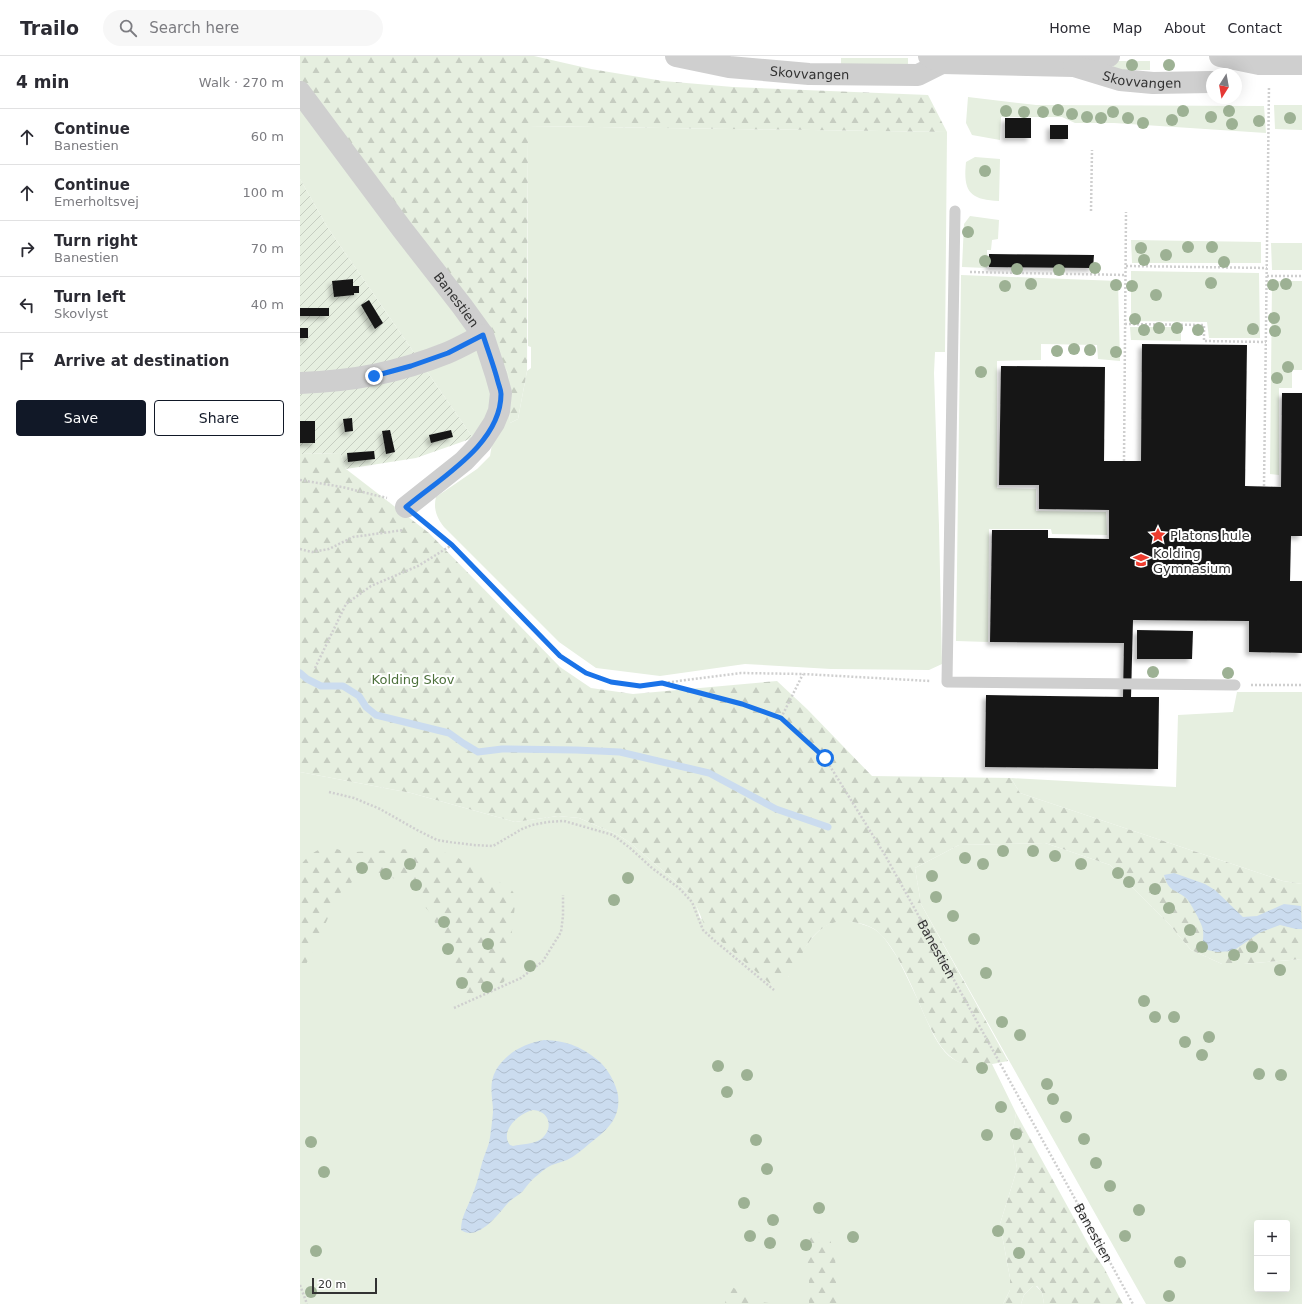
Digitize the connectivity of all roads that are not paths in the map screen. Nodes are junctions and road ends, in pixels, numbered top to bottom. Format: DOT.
graph roads {
  1 [pos="676,56"];
  2 [pos="1109,56"];
  3 [pos="1220,56"];
  4 [pos="935,59"];
  5 [pos="1264,64"];
  6 [pos="1302,64"];
  7 [pos="1074,66"];
  8 [pos="1242,71"];
  9 [pos="1206,82"];
  10 [pos="300,92"];
  11 [pos="955,211"];
  12 [pos="483,335"];
  13 [pos="300,383"];
  14 [pos="410,510"];
  15 [pos="1235,685"];
  1 -- 4 [label="street, Skovvangen"];
  2 -- 7 [label="street, Skovvangen"];
  3 -- 5 [label="street"];
  4 -- 7 [label="street, Skovvangen"];
  5 -- 6 [label="street"];
  5 -- 8 [label="street"];
  7 -- 9 [label="street, Skovvangen"];
  10 -- 12 [label="street, Banestien"];
  11 -- 15 [label="lane"];
  12 -- 13 [label="street"];
  12 -- 14 [label="street, Banestien"];
}
